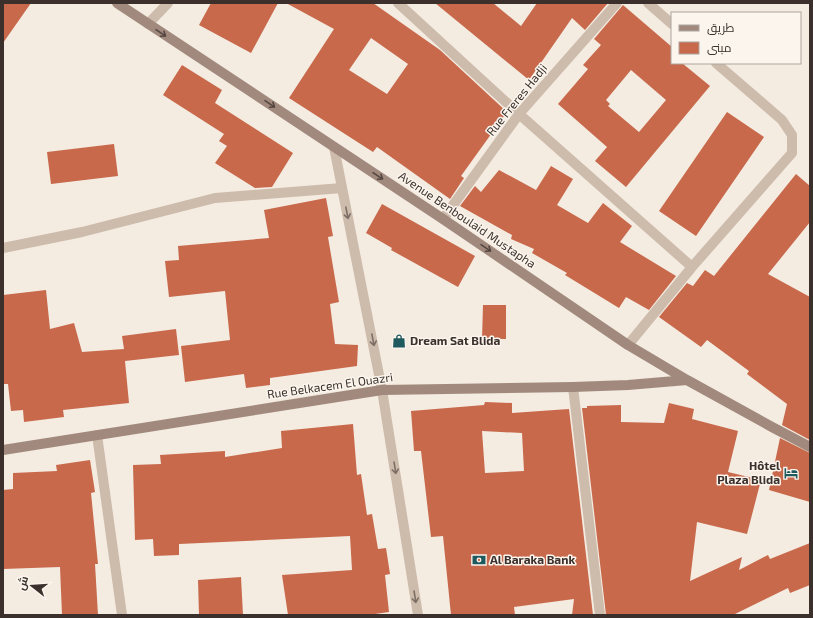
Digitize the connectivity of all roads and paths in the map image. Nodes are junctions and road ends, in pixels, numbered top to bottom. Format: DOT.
graph roads {
  1 [pos="118,3"];
  2 [pos="168,3"];
  3 [pos="398,3"];
  4 [pos="617,3"];
  5 [pos="648,3"];
  6 [pos="671,23"];
  7 [pos="148,24"];
  8 [pos="717,64"];
  9 [pos="519,114"];
  10 [pos="334,147"];
  11 [pos="342,188"];
  12 [pos="443,219"];
  13 [pos="3,248"];
  14 [pos="692,267"];
  15 [pos="628,345"];
  16 [pos="687,380"];
  17 [pos="573,387"];
  18 [pos="382,390"];
  19 [pos="97,435"];
  20 [pos="810,447"];
  21 [pos="3,450"];
  22 [pos="122,615"];
  23 [pos="418,615"];
  24 [pos="600,615"];
  1 -- 7 [label="main road, Avenue Benboulaid Mustapha"];
  2 -- 7 [label="street"];
  3 -- 9 [label="street"];
  4 -- 9 [label="street, Rue Freres Hadji"];
  5 -- 6 [label="street"];
  7 -- 10 [label="main road, Avenue Benboulaid Mustapha, one-way"];
  8 -- 14 [label="street"];
  9 -- 12 [label="street, Rue Freres Hadji"];
  9 -- 14 [label="street"];
  10 -- 11 [label="street"];
  10 -- 12 [label="main road, Avenue Benboulaid Mustapha, one-way"];
  11 -- 13 [label="street"];
  11 -- 18 [label="street, one-way"];
  12 -- 15 [label="main road, Avenue Benboulaid Mustapha, one-way"];
  14 -- 15 [label="street"];
  15 -- 16 [label="main road, Avenue Benboulaid Mustapha"];
  16 -- 17 [label="main road, Rue Belkacem El Ouazri"];
  16 -- 20 [label="main road, Avenue Benboulaid Mustapha"];
  17 -- 18 [label="main road, Rue Belkacem El Ouazri"];
  17 -- 24 [label="street"];
  18 -- 19 [label="main road, Rue Belkacem El Ouazri"];
  18 -- 23 [label="street, one-way"];
  19 -- 21 [label="main road, Rue Belkacem El Ouazri"];
  19 -- 22 [label="street"];
}
